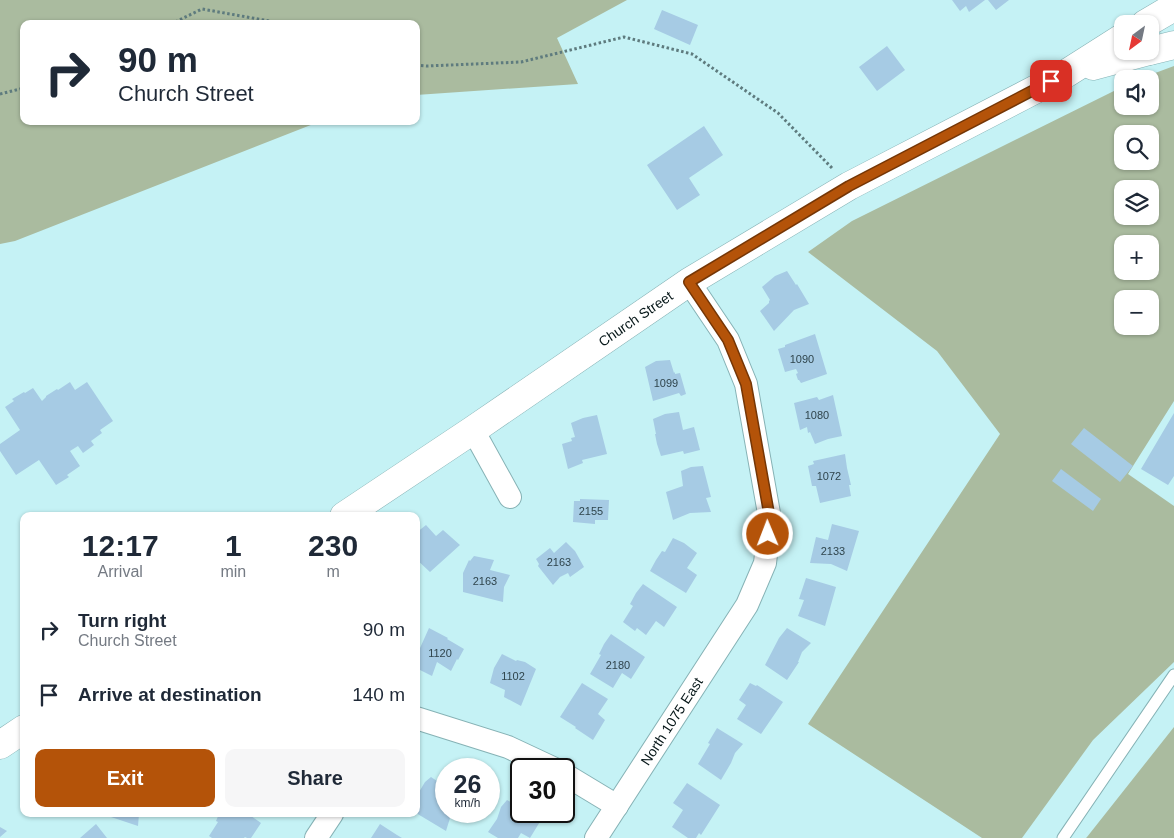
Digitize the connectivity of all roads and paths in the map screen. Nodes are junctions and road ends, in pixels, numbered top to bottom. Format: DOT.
graph roads {
  1 [pos="1174,7"];
  2 [pos="1152,15"];
  3 [pos="179,20"];
  4 [pos="264,20"];
  5 [pos="1114,43"];
  6 [pos="1174,45"];
  7 [pos="1159,49"];
  8 [pos="1116,60"];
  9 [pos="420,65"];
  10 [pos="1068,73"];
  11 [pos="20,89"];
  12 [pos="0,94"];
  13 [pos="849,186"];
  14 [pos="689,282"];
  15 [pos="473,430"];
  16 [pos="510,497"];
  17 [pos="350,512"];
  18 [pos="1174,675"];
  19 [pos="420,719"];
  20 [pos="532,758"];
  21 [pos="575,781"];
  22 [pos="617,806"];
  23 [pos="330,817"];
  24 [pos="316,838"];
  25 [pos="596,838"];
  26 [pos="1063,838"];
  1 -- 2 [label="street"];
  3 -- 4 [label="path"];
  5 -- 10 [label="street, Church Street"];
  6 -- 7 [label="street, Church Street"];
  8 -- 10 [label="street, Church Street"];
  9 -- 13 [label="path"];
  10 -- 13 [label="street, Church Street"];
  11 -- 12 [label="path"];
  13 -- 14 [label="street, Church Street"];
  14 -- 15 [label="street, Church Street"];
  14 -- 22 [label="street, North 1075 East"];
  15 -- 16 [label="street"];
  15 -- 17 [label="street, Church Street"];
  18 -- 26 [label="lane"];
  19 -- 20 [label="street"];
  21 -- 22 [label="street"];
  22 -- 25 [label="street, North 1075 East"];
  23 -- 24 [label="street"];
}
